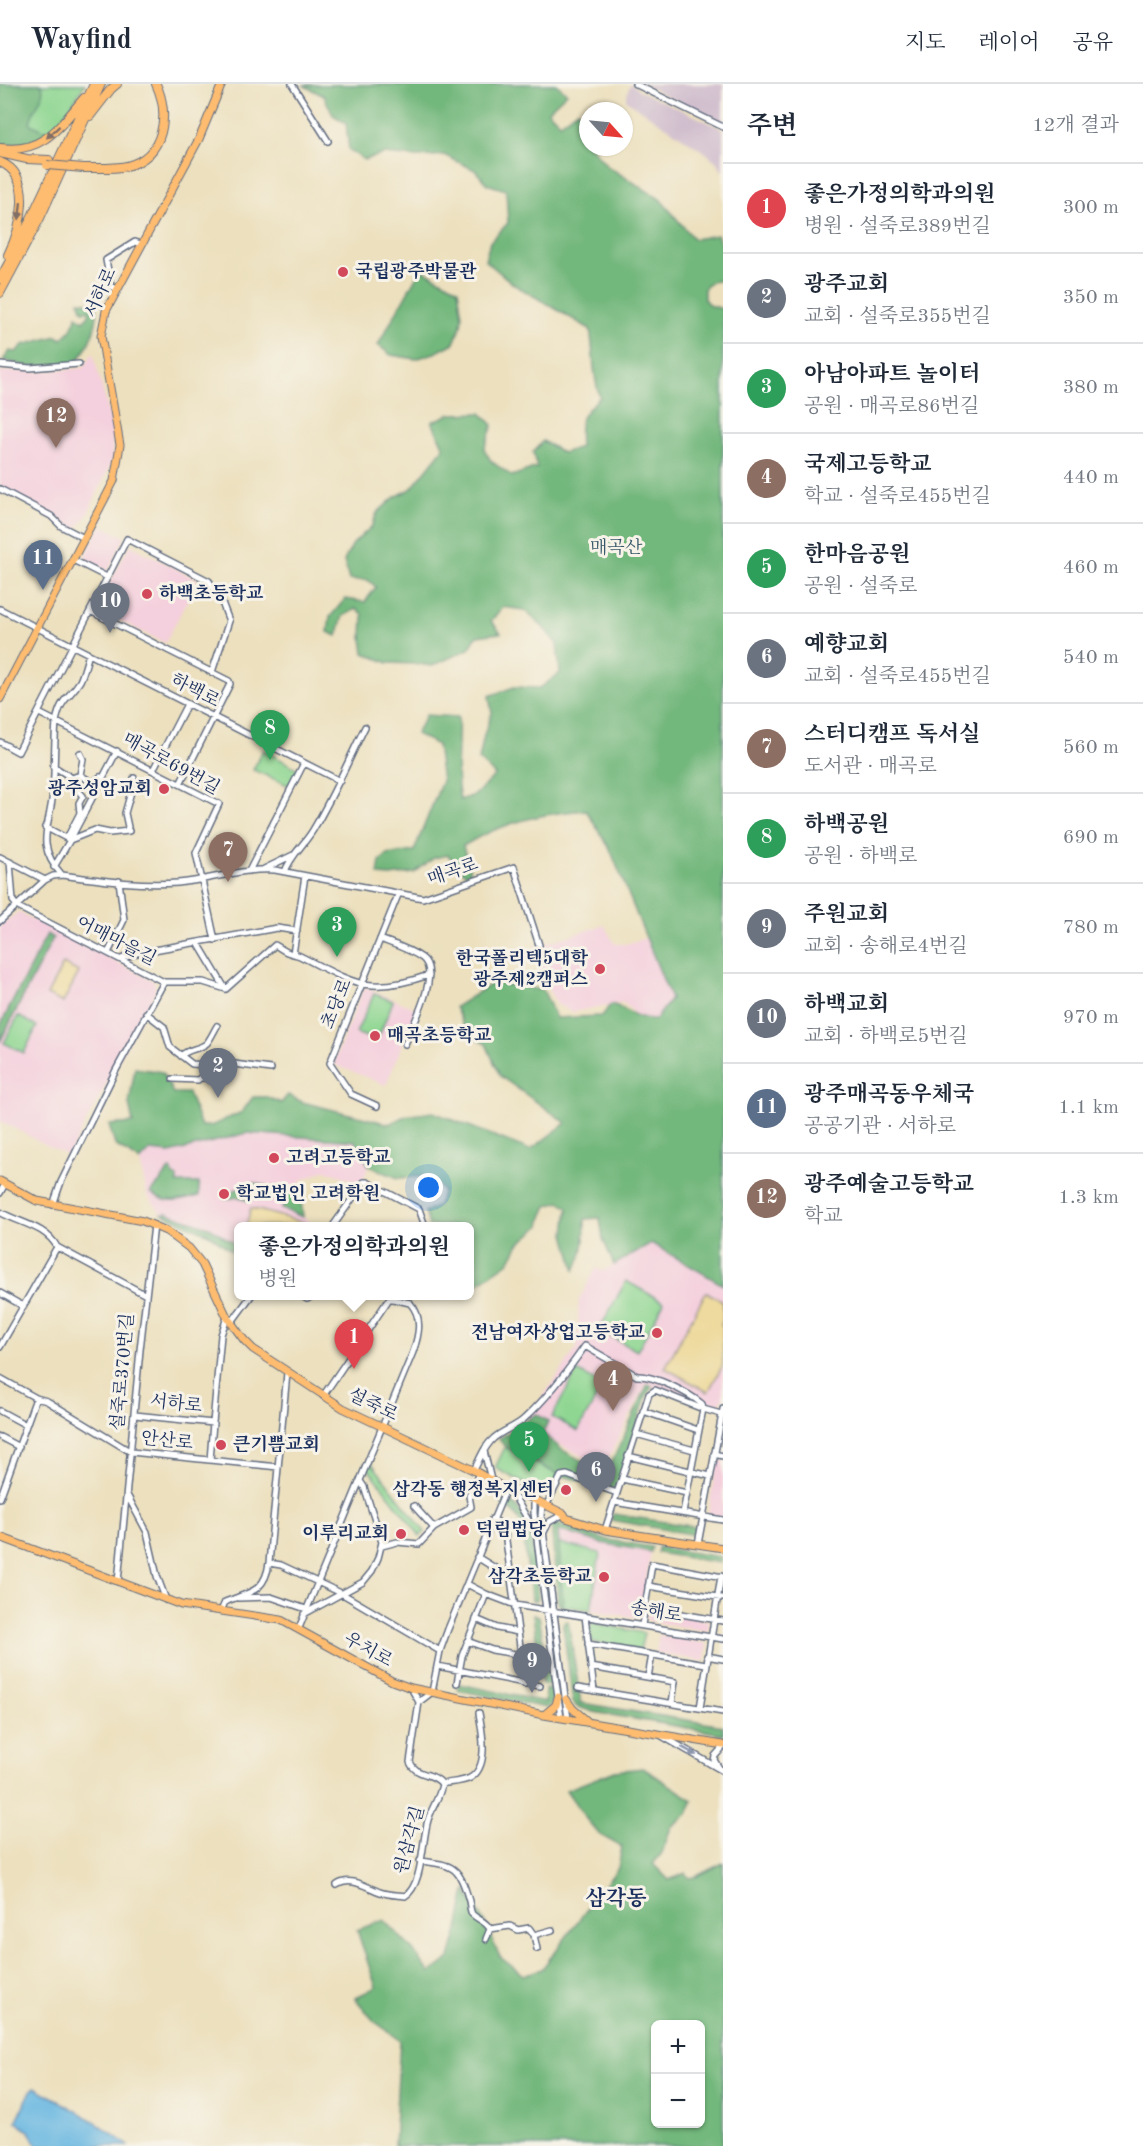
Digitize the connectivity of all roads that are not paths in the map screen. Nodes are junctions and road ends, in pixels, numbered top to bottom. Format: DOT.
graph roads {
  1 [pos="101,84"];
  2 [pos="117,84"];
  3 [pos="147,84"];
  4 [pos="156,84"];
  5 [pos="222,84"];
  6 [pos="292,84"];
  7 [pos="635,84"];
  8 [pos="93,86"];
  9 [pos="723,127"];
  10 [pos="79,131"];
  11 [pos="328,141"];
  12 [pos="0,148"];
  13 [pos="0,158"];
  14 [pos="85,165"];
  15 [pos="141,244"];
  16 [pos="0,271"];
  17 [pos="0,279"];
  18 [pos="117,290"];
  19 [pos="0,293"];
  20 [pos="79,364"];
  21 [pos="0,365"];
  22 [pos="0,489"];
  23 [pos="84,538"];
  24 [pos="73,560"];
  25 [pos="108,577"];
  26 [pos="0,609"];
  27 [pos="90,611"];
  28 [pos="37,629"];
  29 [pos="72,646"];
  30 [pos="88,654"];
  31 [pos="212,672"];
  32 [pos="0,699"];
  33 [pos="187,704"];
  34 [pos="39,713"];
  35 [pos="213,717"];
  36 [pos="56,722"];
  37 [pos="365,727"];
  38 [pos="0,742"];
  39 [pos="117,751"];
  40 [pos="80,753"];
  41 [pos="303,763"];
  42 [pos="53,766"];
  43 [pos="153,770"];
  44 [pos="80,776"];
  45 [pos="100,777"];
  46 [pos="72,778"];
  47 [pos="134,778"];
  48 [pos="340,781"];
  49 [pos="180,784"];
  50 [pos="45,827"];
  51 [pos="69,839"];
  52 [pos="295,854"];
  53 [pos="0,857"];
  54 [pos="10,862"];
  55 [pos="54,867"];
  56 [pos="264,869"];
  57 [pos="249,871"];
  58 [pos="285,872"];
  59 [pos="62,875"];
  60 [pos="305,876"];
  61 [pos="45,880"];
  62 [pos="202,880"];
  63 [pos="119,881"];
  64 [pos="398,895"];
  65 [pos="18,907"];
  66 [pos="0,921"];
  67 [pos="297,932"];
  68 [pos="380,939"];
  69 [pos="215,940"];
  70 [pos="198,943"];
  71 [pos="539,945"];
  72 [pos="108,953"];
  73 [pos="292,954"];
  74 [pos="121,959"];
  75 [pos="429,975"];
  76 [pos="164,982"];
  77 [pos="362,984"];
  78 [pos="226,989"];
  79 [pos="146,1013"];
  80 [pos="217,1026"];
  81 [pos="405,1044"];
  82 [pos="181,1056"];
  83 [pos="223,1066"];
  84 [pos="271,1069"];
  85 [pos="173,1079"];
  86 [pos="377,1107"];
  87 [pos="3,1183"];
  88 [pos="0,1193"];
  89 [pos="53,1204"];
  90 [pos="0,1212"];
  91 [pos="336,1222"];
  92 [pos="423,1222"];
  93 [pos="154,1225"];
  94 [pos="57,1246"];
  95 [pos="0,1293"];
  96 [pos="146,1295"];
  97 [pos="247,1300"];
  98 [pos="388,1300"];
  99 [pos="394,1300"];
  100 [pos="412,1300"];
  101 [pos="410,1303"];
  102 [pos="23,1306"];
  103 [pos="229,1320"];
  104 [pos="0,1347"];
  105 [pos="287,1373"];
  106 [pos="0,1378"];
  107 [pos="323,1396"];
  108 [pos="36,1398"];
  109 [pos="703,1409"];
  110 [pos="0,1411"];
  111 [pos="643,1411"];
  112 [pos="722,1411"];
  113 [pos="135,1415"];
  114 [pos="213,1423"];
  115 [pos="26,1425"];
  116 [pos="382,1427"];
  117 [pos="698,1430"];
  118 [pos="636,1434"];
  119 [pos="0,1437"];
  120 [pos="19,1447"];
  121 [pos="694,1450"];
  122 [pos="484,1451"];
  123 [pos="131,1452"];
  124 [pos="714,1454"];
  125 [pos="628,1456"];
  126 [pos="723,1456"];
  127 [pos="210,1460"];
  128 [pos="278,1467"];
  129 [pos="477,1472"];
  130 [pos="691,1472"];
  131 [pos="710,1476"];
  132 [pos="622,1479"];
  133 [pos="360,1482"];
  134 [pos="491,1482"];
  135 [pos="2,1485"];
  136 [pos="507,1488"];
  137 [pos="126,1493"];
  138 [pos="617,1493"];
  139 [pos="687,1493"];
  140 [pos="0,1498"];
  141 [pos="534,1500"];
  142 [pos="614,1502"];
  143 [pos="544,1505"];
  144 [pos="414,1506"];
  145 [pos="683,1513"];
  146 [pos="564,1514"];
  147 [pos="703,1516"];
  148 [pos="492,1519"];
  149 [pos="723,1520"];
  150 [pos="434,1528"];
  151 [pos="605,1530"];
  152 [pos="544,1534"];
  153 [pos="537,1536"];
  154 [pos="0,1537"];
  155 [pos="698,1544"];
  156 [pos="382,1546"];
  157 [pos="723,1548"];
  158 [pos="477,1557"];
  159 [pos="269,1563"];
  160 [pos="722,1576"];
  161 [pos="512,1578"];
  162 [pos="118,1582"];
  163 [pos="317,1582"];
  164 [pos="467,1584"];
  165 [pos="648,1586"];
  166 [pos="341,1593"];
  167 [pos="486,1594"];
  168 [pos="237,1598"];
  169 [pos="720,1598"];
  170 [pos="166,1600"];
  171 [pos="515,1605"];
  172 [pos="645,1608"];
  173 [pos="221,1611"];
  174 [pos="547,1611"];
  175 [pos="305,1612"];
  176 [pos="554,1612"];
  177 [pos="585,1616"];
  178 [pos="476,1619"];
  179 [pos="714,1620"];
  180 [pos="723,1621"];
  181 [pos="642,1625"];
  182 [pos="299,1628"];
  183 [pos="518,1632"];
  184 [pos="711,1637"];
  185 [pos="723,1639"];
  186 [pos="467,1641"];
  187 [pos="588,1644"];
  188 [pos="440,1651"];
  189 [pos="521,1655"];
  190 [pos="652,1655"];
  191 [pos="707,1656"];
  192 [pos="723,1659"];
  193 [pos="706,1664"];
  194 [pos="437,1666"];
  195 [pos="591,1667"];
  196 [pos="459,1670"];
  197 [pos="648,1677"];
  198 [pos="457,1683"];
  199 [pos="525,1683"];
  200 [pos="540,1686"];
  201 [pos="411,1688"];
  202 [pos="578,1688"];
  203 [pos="594,1691"];
  204 [pos="432,1692"];
  205 [pos="562,1698"];
  206 [pos="419,1702"];
  207 [pos="672,1703"];
  208 [pos="700,1708"];
  209 [pos="723,1712"];
  210 [pos="479,1713"];
  211 [pos="544,1715"];
  212 [pos="565,1718"];
  213 [pos="589,1722"];
  214 [pos="657,1734"];
  215 [pos="723,1746"];
  216 [pos="722,1770"];
  217 [pos="442,1784"];
  218 [pos="420,1861"];
  219 [pos="337,1885"];
  220 [pos="490,1929"];
  221 [pos="552,1930"];
  222 [pos="534,1935"];
  223 [pos="486,1939"];
  224 [pos="537,1949"];
  1 -- 10 [label="highway"];
  2 -- 10 [label="highway"];
  3 -- 14 [label="highway"];
  4 -- 14 [label="highway"];
  5 -- 15 [label="main road, 서하로"];
  6 -- 11 [label="street"];
  7 -- 9 [label="street"];
  8 -- 12 [label="highway, one-way"];
  8 -- 17 [label="highway"];
  10 -- 19 [label="highway"];
  13 -- 14 [label="highway, bridge"];
  13 -- 16 [label="highway, one-way"];
  15 -- 18 [label="main road, 서하로"];
  15 -- 18 [label="street"];
  18 -- 23 [label="main road, 서하로"];
  20 -- 21 [label="street"];
  22 -- 23 [label="street"];
  23 -- 24 [label="main road, 서하로"];
  24 -- 25 [label="street"];
  24 -- 28 [label="main road, 서하로"];
  25 -- 27 [label="street"];
  25 -- 31 [label="street"];
  26 -- 28 [label="street, 하백로"];
  27 -- 29 [label="street"];
  27 -- 31 [label="street"];
  28 -- 29 [label="street, 하백로"];
  28 -- 32 [label="main road, 서하로"];
  29 -- 30 [label="street, 하백로"];
  29 -- 34 [label="street"];
  30 -- 33 [label="street, 하백로"];
  30 -- 36 [label="street"];
  31 -- 35 [label="street"];
  33 -- 35 [label="street, 하백로"];
  33 -- 43 [label="street"];
  34 -- 36 [label="street, 매곡로69번길"];
  34 -- 38 [label="street"];
  35 -- 41 [label="street, 하백로"];
  35 -- 49 [label="street"];
  36 -- 39 [label="street, 매곡로69번길"];
  36 -- 42 [label="street"];
  37 -- 48 [label="street, 매곡로"];
  39 -- 43 [label="street, 매곡로69번길"];
  39 -- 51 [label="street"];
  40 -- 44 [label="street"];
  41 -- 48 [label="street, 하백로"];
  41 -- 57 [label="street"];
  42 -- 46 [label="street"];
  42 -- 50 [label="street"];
  43 -- 49 [label="street, 매곡로69번길"];
  44 -- 45 [label="street"];
  44 -- 46 [label="street"];
  46 -- 51 [label="street"];
  47 -- 51 [label="street"];
  48 -- 52 [label="street, 매곡로"];
  49 -- 62 [label="street, 매곡로69번길"];
  50 -- 51 [label="street"];
  50 -- 55 [label="street"];
  51 -- 55 [label="street"];
  52 -- 56 [label="street, 매곡로"];
  52 -- 58 [label="street, 매곡로"];
  53 -- 54 [label="street"];
  54 -- 61 [label="street"];
  54 -- 65 [label="street"];
  55 -- 59 [label="street"];
  56 -- 57 [label="street, 매곡로"];
  56 -- 58 [label="street, 매곡로"];
  57 -- 62 [label="street, 매곡로"];
  58 -- 60 [label="street, 매곡로"];
  59 -- 61 [label="street, 매곡로"];
  59 -- 63 [label="street, 매곡로"];
  60 -- 64 [label="street, 매곡로"];
  60 -- 67 [label="street"];
  61 -- 65 [label="street"];
  62 -- 63 [label="street, 매곡로"];
  62 -- 69 [label="street"];
  63 -- 72 [label="street"];
  64 -- 68 [label="street, 초당로"];
  64 -- 71 [label="street, 매곡로"];
  65 -- 66 [label="street"];
  65 -- 72 [label="street, 어매마을길"];
  67 -- 69 [label="street"];
  67 -- 73 [label="street"];
  68 -- 75 [label="street"];
  68 -- 77 [label="street, 초당로"];
  69 -- 70 [label="street"];
  70 -- 74 [label="street"];
  70 -- 78 [label="street"];
  72 -- 74 [label="street, 어매마을길"];
  73 -- 77 [label="street"];
  73 -- 78 [label="street"];
  74 -- 76 [label="street, 어매마을길"];
  75 -- 77 [label="street"];
  75 -- 81 [label="street"];
  76 -- 78 [label="street, 어매마을길"];
  76 -- 79 [label="street"];
  77 -- 86 [label="street, 초당로"];
  79 -- 82 [label="street"];
  79 -- 89 [label="street"];
  80 -- 82 [label="street"];
  82 -- 83 [label="street"];
  83 -- 84 [label="street"];
  83 -- 85 [label="street"];
  87 -- 88 [label="street"];
  87 -- 89 [label="main road, 설죽로"];
  89 -- 93 [label="main road, 설죽로"];
  90 -- 94 [label="street, 설죽로370번길"];
  91 -- 92 [label="street"];
  93 -- 96 [label="street, 설죽로370번길"];
  93 -- 103 [label="main road, 설죽로"];
  94 -- 96 [label="street, 설죽로370번길"];
  94 -- 102 [label="street"];
  95 -- 102 [label="street"];
  96 -- 113 [label="street, 설죽로370번길"];
  97 -- 103 [label="street"];
  98 -- 107 [label="street"];
  99 -- 101 [label="street"];
  100 -- 101 [label="street"];
  101 -- 116 [label="street"];
  102 -- 104 [label="street"];
  103 -- 105 [label="main road, 설죽로"];
  103 -- 114 [label="street"];
  105 -- 107 [label="main road, 설죽로"];
  105 -- 128 [label="street"];
  106 -- 108 [label="street, 안산로"];
  107 -- 116 [label="main road, 설죽로"];
  108 -- 115 [label="street"];
  108 -- 123 [label="street, 안산로"];
  109 -- 111 [label="street"];
  109 -- 112 [label="street"];
  109 -- 117 [label="street"];
  109 -- 122 [label="street"];
  110 -- 115 [label="street"];
  111 -- 117 [label="street"];
  111 -- 118 [label="street"];
  112 -- 124 [label="street"];
  113 -- 114 [label="street, 서하로"];
  113 -- 123 [label="street, 설죽로370번길"];
  114 -- 127 [label="street, 서하로"];
  115 -- 120 [label="street"];
  116 -- 129 [label="main road, 설죽로"];
  116 -- 133 [label="street"];
  117 -- 121 [label="street"];
  118 -- 121 [label="street"];
  118 -- 125 [label="street"];
  119 -- 120 [label="street"];
  120 -- 135 [label="street"];
  121 -- 130 [label="street"];
  122 -- 129 [label="street"];
  122 -- 134 [label="street"];
  123 -- 127 [label="street, 안산로"];
  123 -- 137 [label="street, 설죽로370번길"];
  124 -- 126 [label="street"];
  124 -- 131 [label="street"];
  125 -- 130 [label="street"];
  125 -- 132 [label="street"];
  127 -- 128 [label="street, 안산로"];
  128 -- 159 [label="street"];
  129 -- 134 [label="main road, 설죽로"];
  129 -- 150 [label="street"];
  130 -- 131 [label="street"];
  130 -- 139 [label="street"];
  131 -- 147 [label="street"];
  132 -- 138 [label="street"];
  132 -- 139 [label="street"];
  133 -- 156 [label="street"];
  133 -- 163 [label="street"];
  134 -- 136 [label="main road, 설죽로"];
  135 -- 140 [label="street"];
  136 -- 141 [label="main road, 설죽로"];
  136 -- 148 [label="street"];
  136 -- 153 [label="street"];
  137 -- 162 [label="street, 설죽로370번길"];
  137 -- 170 [label="street"];
  138 -- 142 [label="street"];
  138 -- 143 [label="street"];
  139 -- 145 [label="street"];
  141 -- 143 [label="main road, 설죽로"];
  141 -- 153 [label="street"];
  142 -- 145 [label="street"];
  142 -- 151 [label="street"];
  143 -- 146 [label="main road, 설죽로"];
  143 -- 152 [label="street"];
  144 -- 150 [label="street"];
  145 -- 147 [label="street"];
  146 -- 151 [label="main road, 설죽로"];
  146 -- 152 [label="street"];
  147 -- 149 [label="street"];
  147 -- 155 [label="street"];
  148 -- 158 [label="street"];
  148 -- 161 [label="street"];
  150 -- 156 [label="street"];
  151 -- 155 [label="main road, 설죽로"];
  152 -- 176 [label="street"];
  153 -- 174 [label="street"];
  154 -- 162 [label="main road, 우치로"];
  155 -- 157 [label="main road, 설죽로"];
  156 -- 166 [label="street"];
  158 -- 161 [label="street"];
  158 -- 164 [label="street"];
  159 -- 163 [label="street"];
  159 -- 168 [label="street"];
  160 -- 165 [label="street"];
  160 -- 169 [label="street"];
  161 -- 171 [label="street"];
  162 -- 170 [label="main road, 우치로"];
  163 -- 166 [label="street"];
  163 -- 175 [label="street"];
  164 -- 167 [label="street, 송해로"];
  164 -- 188 [label="street"];
  165 -- 169 [label="street"];
  165 -- 172 [label="street"];
  166 -- 175 [label="street"];
  166 -- 188 [label="street"];
  167 -- 171 [label="street, 송해로"];
  167 -- 178 [label="street"];
  168 -- 173 [label="street"];
  168 -- 175 [label="street"];
  169 -- 179 [label="street"];
  170 -- 173 [label="main road, 우치로"];
  171 -- 174 [label="street, 송해로"];
  171 -- 183 [label="street"];
  172 -- 179 [label="street"];
  172 -- 181 [label="street"];
  173 -- 182 [label="main road, 우치로"];
  174 -- 176 [label="street, 송해로"];
  174 -- 205 [label="street"];
  175 -- 182 [label="street"];
  176 -- 177 [label="street, 송해로"];
  176 -- 205 [label="street"];
  177 -- 181 [label="street, 송해로"];
  177 -- 187 [label="street"];
  178 -- 183 [label="street"];
  178 -- 186 [label="street"];
  179 -- 180 [label="street"];
  179 -- 184 [label="street"];
  181 -- 184 [label="street, 송해로"];
  182 -- 201 [label="main road, 우치로"];
  183 -- 189 [label="street"];
  184 -- 185 [label="street, 송해로"];
  184 -- 191 [label="street"];
  186 -- 189 [label="street"];
  186 -- 196 [label="street"];
  187 -- 190 [label="street"];
  187 -- 195 [label="street"];
  188 -- 194 [label="street"];
  189 -- 199 [label="street"];
  190 -- 193 [label="street"];
  190 -- 197 [label="street"];
  191 -- 192 [label="street"];
  191 -- 193 [label="street"];
  193 -- 208 [label="street"];
  194 -- 196 [label="street"];
  194 -- 204 [label="street"];
  195 -- 197 [label="street"];
  195 -- 203 [label="street"];
  196 -- 198 [label="street"];
  196 -- 199 [label="street"];
  197 -- 207 [label="street"];
  199 -- 200 [label="street"];
  201 -- 204 [label="main road, 우치로"];
  201 -- 206 [label="street"];
  202 -- 203 [label="street"];
  203 -- 207 [label="street"];
  204 -- 206 [label="street"];
  204 -- 211 [label="main road, 우치로"];
  205 -- 211 [label="main road"];
  205 -- 212 [label="street"];
  205 -- 213 [label="main road"];
  206 -- 217 [label="street"];
  207 -- 208 [label="street"];
  208 -- 209 [label="street"];
  210 -- 217 [label="street"];
  211 -- 212 [label="main road, 우치로"];
  212 -- 213 [label="main road, 우치로"];
  213 -- 214 [label="main road, 우치로"];
  214 -- 215 [label="main road, 우치로"];
  214 -- 216 [label="street, one-way"];
  215 -- 216 [label="street"];
  217 -- 218 [label="street, 원삼각길"];
  218 -- 219 [label="street, 원삼각길"];
  218 -- 220 [label="street"];
  220 -- 222 [label="street"];
  220 -- 223 [label="street"];
  221 -- 222 [label="street"];
  222 -- 224 [label="street"];
}
